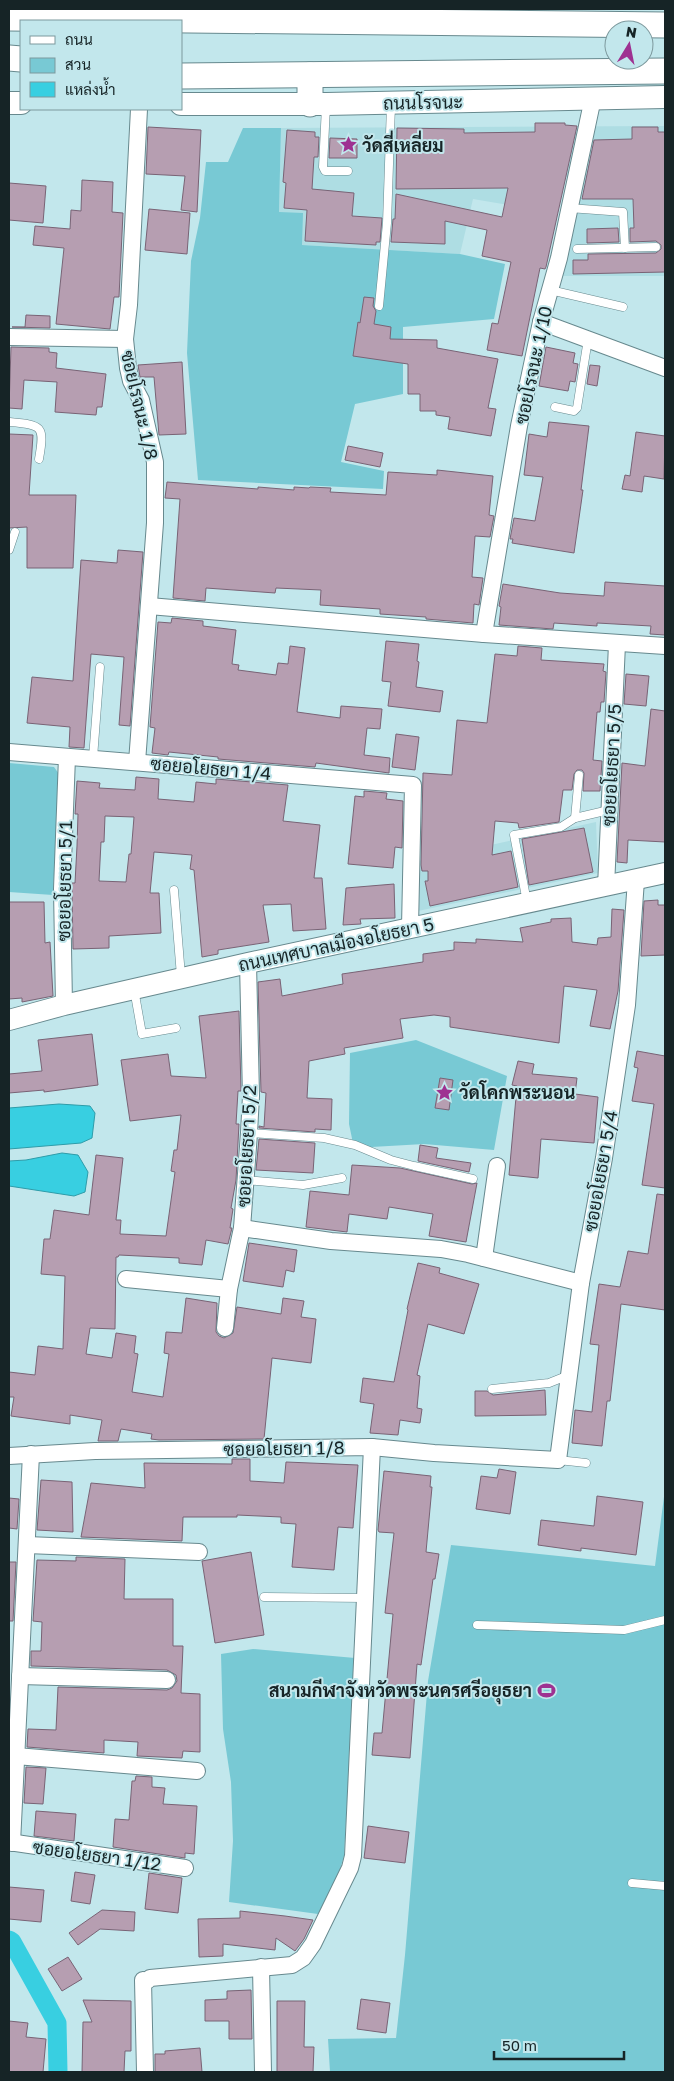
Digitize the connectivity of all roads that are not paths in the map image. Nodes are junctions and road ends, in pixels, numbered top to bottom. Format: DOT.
graph roads {
  1 [pos="9,18"];
  2 [pos="148,20"];
  3 [pos="182,20"];
  4 [pos="604,27"];
  5 [pos="604,67"];
  6 [pos="310,75"];
  7 [pos="182,76"];
  8 [pos="665,97"];
  9 [pos="593,98"];
  10 [pos="391,103"];
  11 [pos="182,104"];
  12 [pos="318,104"];
  13 [pos="139,110"];
  14 [pos="348,171"];
  15 [pos="569,208"];
  16 [pos="656,247"];
  17 [pos="577,248"];
  18 [pos="624,248"];
  19 [pos="550,290"];
  20 [pos="380,306"];
  21 [pos="623,307"];
  22 [pos="540,322"];
  23 [pos="9,337"];
  24 [pos="125,339"];
  25 [pos="588,339"];
  26 [pos="665,368"];
  27 [pos="555,407"];
  28 [pos="9,422"];
  29 [pos="39,459"];
  30 [pos="16,532"];
  31 [pos="9,550"];
  32 [pos="148,606"];
  33 [pos="484,634"];
  34 [pos="617,644"];
  35 [pos="665,646"];
  36 [pos="100,667"];
  37 [pos="9,752"];
  38 [pos="67,757"];
  39 [pos="93,758"];
  40 [pos="137,762"];
  41 [pos="579,775"];
  42 [pos="608,810"];
  43 [pos="574,818"];
  44 [pos="665,873"];
  45 [pos="636,880"];
  46 [pos="606,887"];
  47 [pos="174,890"];
  48 [pos="527,904"];
  49 [pos="410,927"];
  50 [pos="248,963"];
  51 [pos="181,978"];
  52 [pos="134,989"];
  53 [pos="64,1004"];
  54 [pos="9,1020"];
  55 [pos="176,1028"];
  56 [pos="249,1133"];
  57 [pos="497,1166"];
  58 [pos="342,1178"];
  59 [pos="473,1179"];
  60 [pos="245,1180"];
  61 [pos="242,1228"];
  62 [pos="484,1258"];
  63 [pos="126,1279"];
  64 [pos="581,1283"];
  65 [pos="229,1289"];
  66 [pos="225,1328"];
  67 [pos="569,1375"];
  68 [pos="492,1389"];
  69 [pos="372,1447"];
  70 [pos="32,1454"];
  71 [pos="9,1456"];
  72 [pos="558,1460"];
  73 [pos="586,1463"];
  74 [pos="27,1545"];
  75 [pos="199,1552"];
  76 [pos="264,1597"];
  77 [pos="365,1598"];
  78 [pos="665,1620"];
  79 [pos="477,1625"];
  80 [pos="20,1676"];
  81 [pos="167,1680"];
  82 [pos="16,1756"];
  83 [pos="197,1771"];
  84 [pos="10,1842"];
  85 [pos="185,1868"];
  86 [pos="632,1883"];
  87 [pos="665,1886"];
  88 [pos="261,1967"];
  89 [pos="145,2072"];
  90 [pos="264,2072"];
  1 -- 2 [label="main road"];
  3 -- 4 [label="main road"];
  5 -- 6 [label="main road, ถนนโรจนะ"];
  6 -- 7 [label="main road, ถนนโรจนะ"];
  6 -- 12 [label="main road"];
  8 -- 9 [label="main road, ถนนโรจนะ"];
  9 -- 10 [label="main road, ถนนโรจนะ"];
  9 -- 15 [label="street, ซอยโรจนะ 1/10"];
  10 -- 12 [label="main road, ถนนโรจนะ"];
  10 -- 20 [label="lane"];
  11 -- 12 [label="main road, ถนนโรจนะ"];
  12 -- 14 [label="lane"];
  13 -- 24 [label="street, ซอยโรจนะ 1/8"];
  15 -- 18 [label="lane"];
  15 -- 19 [label="street, ซอยโรจนะ 1/10"];
  16 -- 18 [label="lane"];
  17 -- 18 [label="lane"];
  19 -- 21 [label="lane"];
  19 -- 22 [label="street, ซอยโรจนะ 1/10"];
  22 -- 25 [label="street"];
  22 -- 33 [label="street, ซอยโรจนะ 1/10"];
  23 -- 24 [label="street"];
  24 -- 32 [label="street, ซอยโรจนะ 1/8"];
  25 -- 26 [label="street"];
  25 -- 27 [label="lane"];
  28 -- 29 [label="lane"];
  30 -- 31 [label="lane"];
  32 -- 33 [label="street"];
  32 -- 40 [label="street, ซอยโรจนะ 1/8"];
  33 -- 34 [label="street"];
  34 -- 35 [label="street"];
  34 -- 42 [label="street, ซอยอโยธยา 5/5"];
  36 -- 39 [label="lane"];
  37 -- 38 [label="street, ซอยอโยธยา 1/4"];
  38 -- 39 [label="street, ซอยอโยธยา 1/4"];
  38 -- 53 [label="street, ซอยอโยธยา 5/1"];
  39 -- 40 [label="street, ซอยอโยธยา 1/4"];
  40 -- 49 [label="street, ซอยอโยธยา 1/4"];
  41 -- 43 [label="lane"];
  42 -- 43 [label="lane"];
  42 -- 46 [label="street, ซอยอโยธยา 5/5"];
  43 -- 48 [label="lane"];
  44 -- 45 [label="street, ถนนเทศบาลเมืองอโยธยา 5"];
  45 -- 46 [label="street, ถนนเทศบาลเมืองอโยธยา 5"];
  45 -- 64 [label="street, ซอยอโยธยา 5/4"];
  46 -- 48 [label="street, ถนนเทศบาลเมืองอโยธยา 5"];
  47 -- 51 [label="lane"];
  48 -- 49 [label="street, ถนนเทศบาลเมืองอโยธยา 5"];
  49 -- 50 [label="street, ถนนเทศบาลเมืองอโยธยา 5"];
  50 -- 51 [label="street, ถนนเทศบาลเมืองอโยธยา 5"];
  50 -- 56 [label="street, ซอยอโยธยา 5/2"];
  51 -- 52 [label="street, ถนนเทศบาลเมืองอโยธยา 5"];
  52 -- 53 [label="street, ถนนเทศบาลเมืองอโยธยา 5"];
  52 -- 55 [label="lane"];
  53 -- 54 [label="street, ถนนเทศบาลเมืองอโยธยา 5"];
  56 -- 59 [label="lane"];
  56 -- 60 [label="street, ซอยอโยธยา 5/2"];
  57 -- 62 [label="street"];
  58 -- 60 [label="lane"];
  60 -- 61 [label="street, ซอยอโยธยา 5/2"];
  61 -- 62 [label="street"];
  61 -- 65 [label="street, ซอยอโยธยา 5/2"];
  62 -- 64 [label="street"];
  63 -- 65 [label="street"];
  64 -- 67 [label="street, ซอยอโยธยา 5/4"];
  65 -- 66 [label="street, ซอยอโยธยา 5/2"];
  67 -- 68 [label="lane"];
  67 -- 72 [label="street, ซอยอโยธยา 5/4"];
  69 -- 70 [label="street, ซอยอโยธยา 1/8"];
  69 -- 72 [label="street, ซอยอโยธยา 1/8"];
  69 -- 77 [label="street"];
  70 -- 71 [label="street, ซอยอโยธยา 1/8"];
  70 -- 74 [label="street"];
  72 -- 73 [label="lane"];
  74 -- 75 [label="street"];
  74 -- 80 [label="street"];
  76 -- 77 [label="lane"];
  77 -- 88 [label="street"];
  78 -- 79 [label="lane"];
  80 -- 81 [label="street"];
  80 -- 82 [label="street"];
  82 -- 83 [label="street"];
  82 -- 84 [label="street"];
  84 -- 85 [label="street, ซอยอโยธยา 1/12"];
  86 -- 87 [label="lane"];
  88 -- 89 [label="street"];
  88 -- 90 [label="street"];
}
